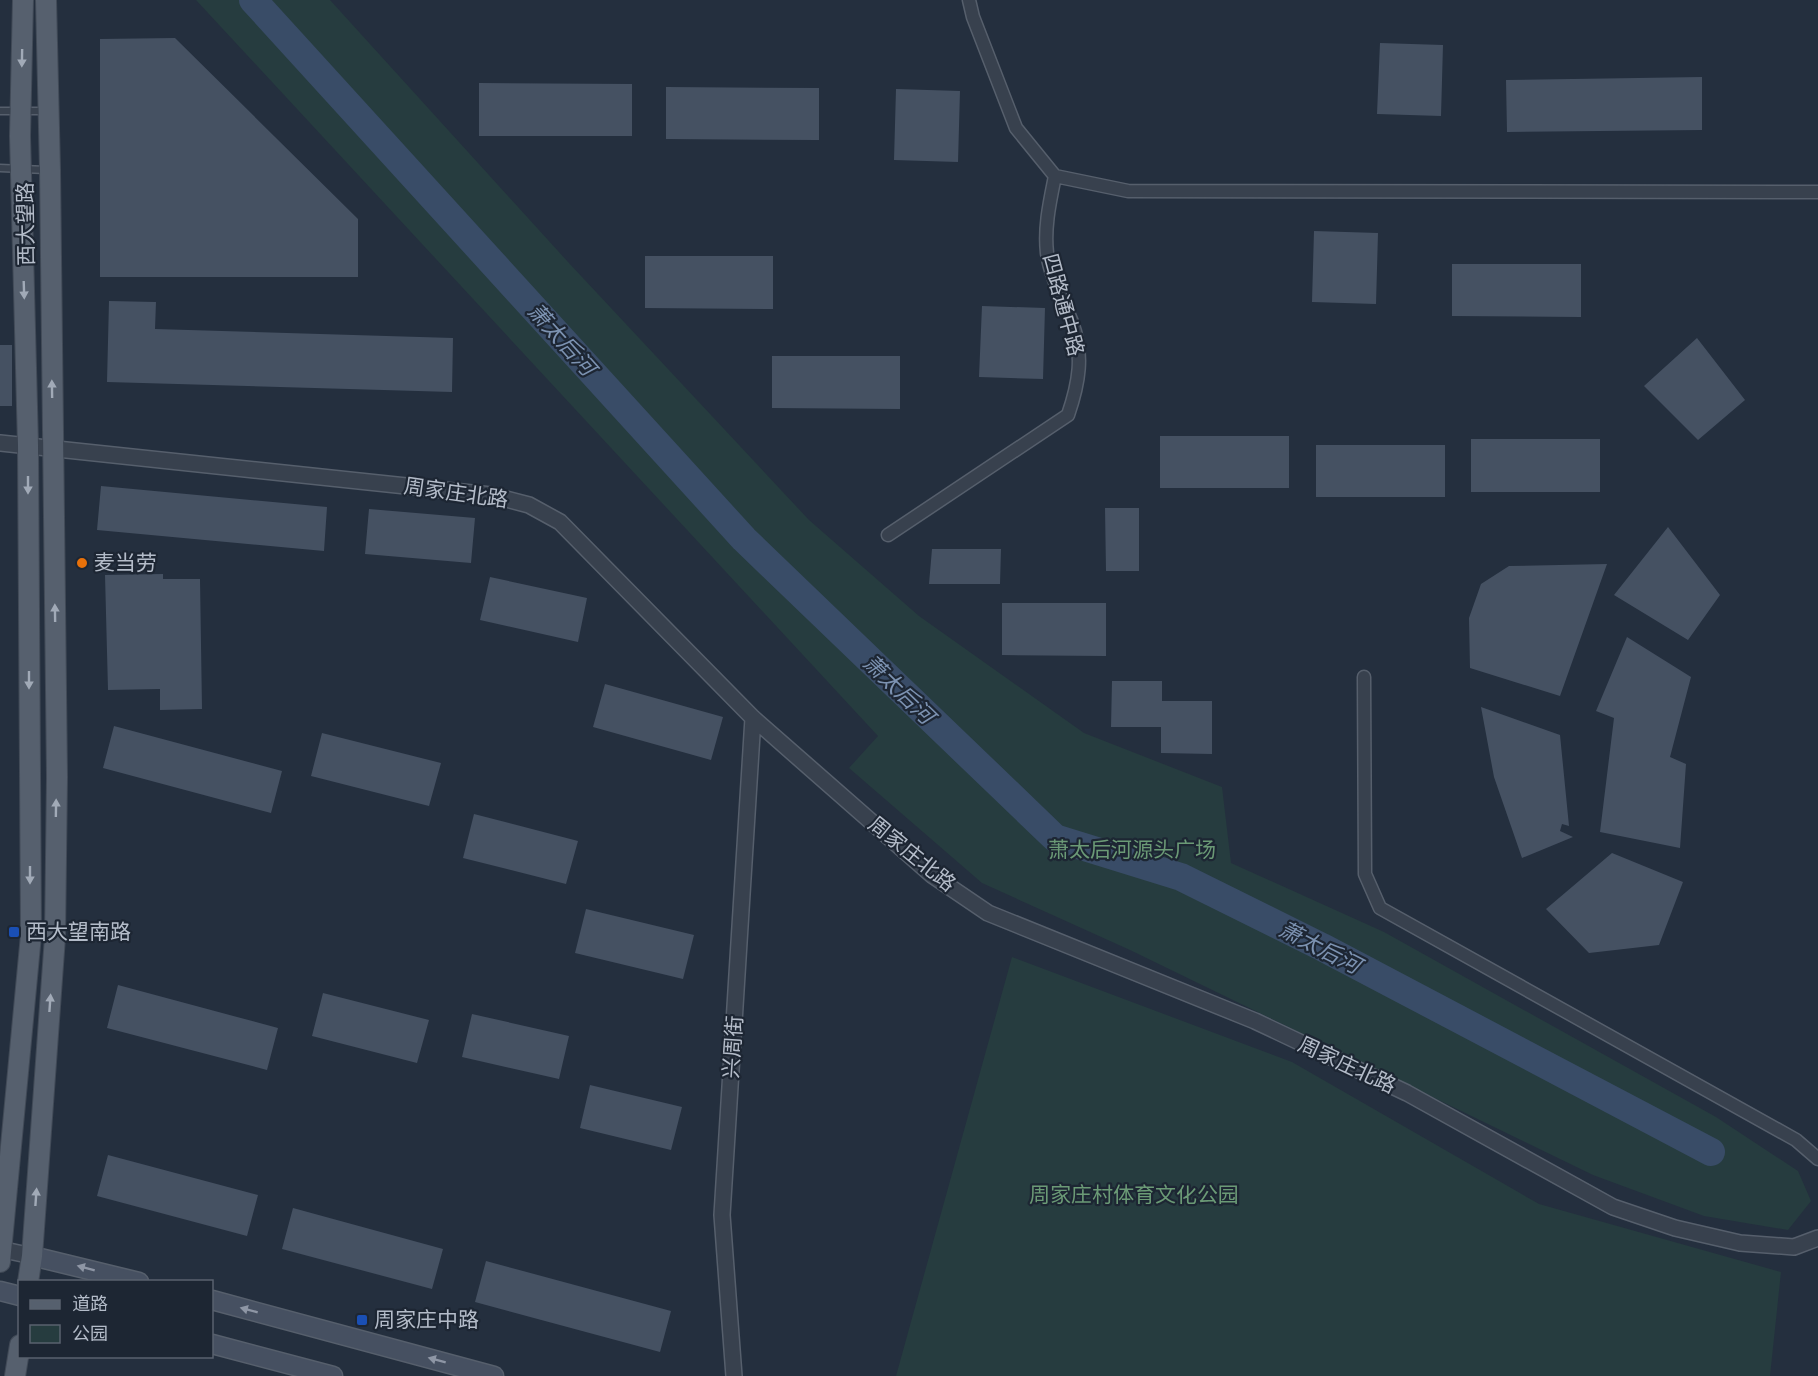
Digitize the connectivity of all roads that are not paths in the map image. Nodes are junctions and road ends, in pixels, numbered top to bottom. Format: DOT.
graph roads {
  1 [pos="23,0"];
  2 [pos="46,0"];
  3 [pos="969,0"];
  4 [pos="0,111"];
  5 [pos="22,111"];
  6 [pos="48,112"];
  7 [pos="0,168"];
  8 [pos="21,169"];
  9 [pos="50,170"];
  10 [pos="1055,176"];
  11 [pos="1818,192"];
  12 [pos="0,443"];
  13 [pos="28,445"];
  14 [pos="53,447"];
  15 [pos="888,536"];
  16 [pos="1364,677"];
  17 [pos="753,718"];
  18 [pos="1818,1159"];
  19 [pos="1818,1238"];
  20 [pos="0,1254"];
  21 [pos="32,1256"];
  22 [pos="28,1280"];
  23 [pos="135,1280"];
  24 [pos="0,1291"];
  25 [pos="18,1296"];
  26 [pos="213,1300"];
  27 [pos="213,1344"];
  28 [pos="18,1357"];
  29 [pos="15,1376"];
  30 [pos="333,1376"];
  31 [pos="494,1376"];
  32 [pos="734,1376"];
  1 -- 5 [label="main road, one-way"];
  2 -- 6 [label="main road, 西大望路"];
  3 -- 10 [label="street"];
  4 -- 5 [label="lane"];
  5 -- 6 [label="lane"];
  5 -- 8 [label="main road"];
  6 -- 9 [label="main road, 西大望路"];
  7 -- 8 [label="lane"];
  8 -- 9 [label="lane"];
  8 -- 13 [label="main road, one-way"];
  14 -- 9 [label="main road, 西大望路, one-way"];
  10 -- 11 [label="street"];
  10 -- 15 [label="street, 四路通中路"];
  12 -- 13 [label="street, 周家庄北路"];
  13 -- 14 [label="street, 周家庄北路"];
  13 -- 20 [label="main road, one-way"];
  14 -- 17 [label="street, 周家庄北路"];
  21 -- 14 [label="main road, one-way"];
  16 -- 18 [label="street"];
  17 -- 19 [label="street, 周家庄北路"];
  17 -- 32 [label="street, 兴周街"];
  20 -- 21 [label="street"];
  21 -- 22 [label="main road"];
  23 -- 21 [label="main road, one-way"];
  24 -- 25 [label="main road"];
  31 -- 26 [label="main road, one-way"];
  27 -- 30 [label="main road"];
  28 -- 29 [label="main road"];
}
